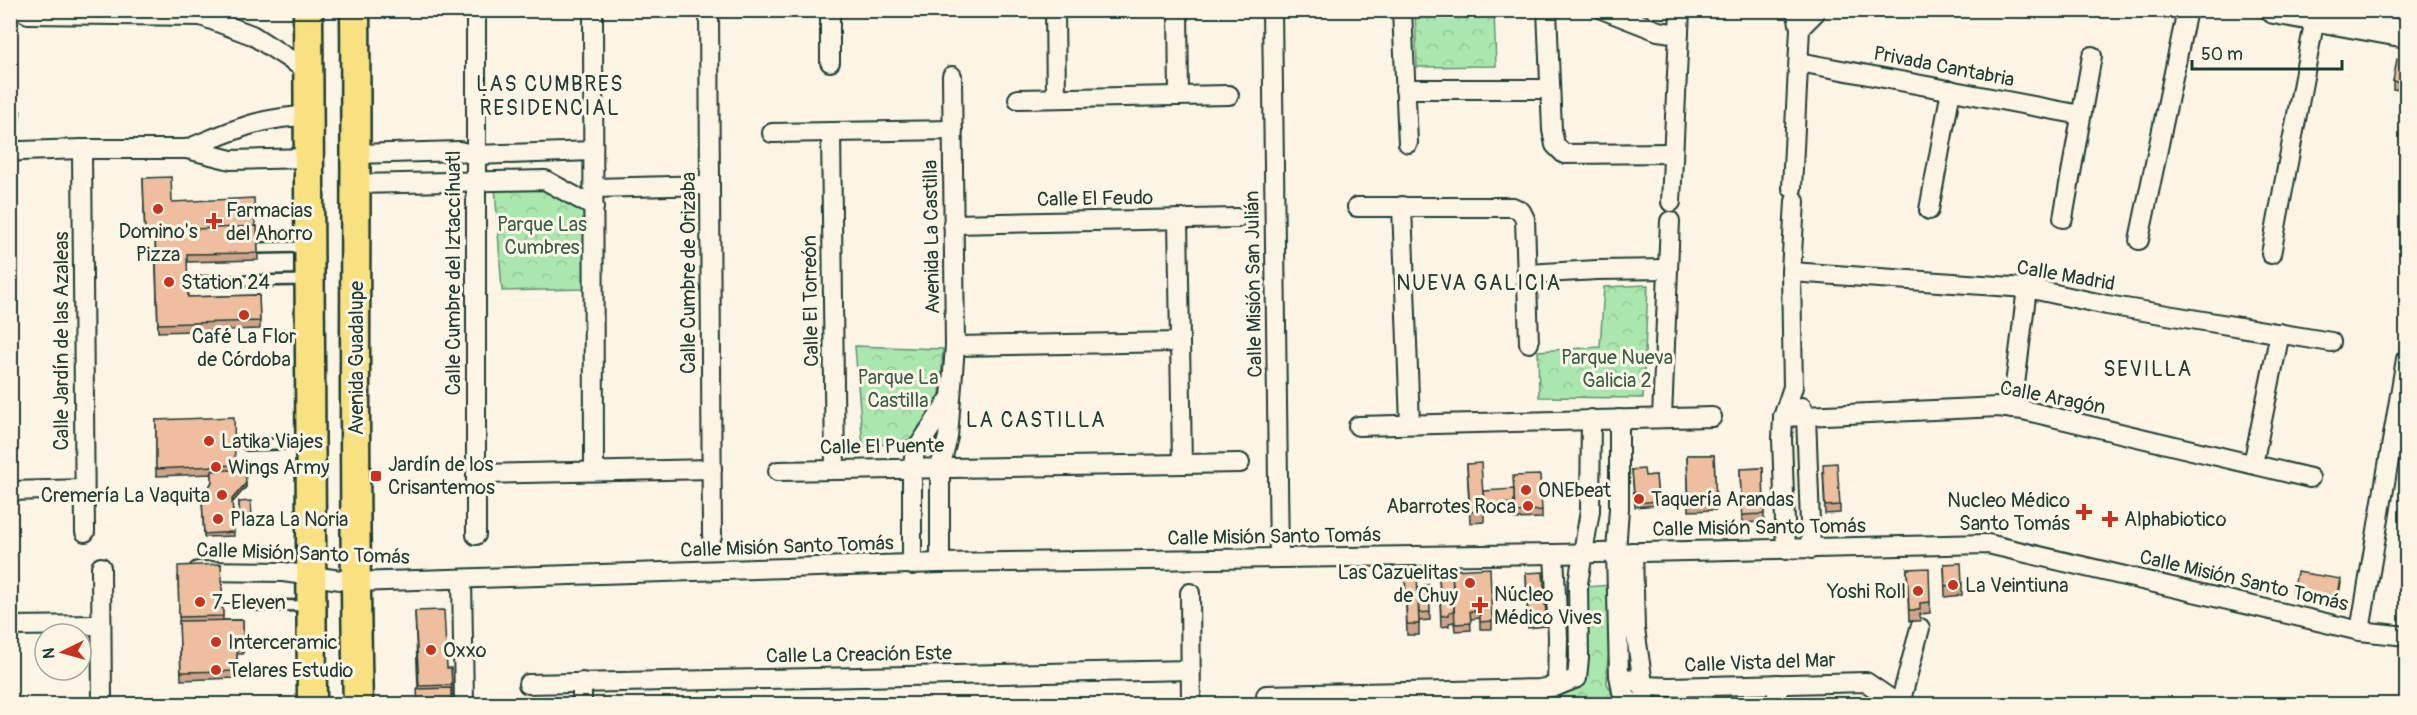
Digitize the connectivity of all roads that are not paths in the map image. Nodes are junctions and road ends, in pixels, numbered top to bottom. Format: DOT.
graph roads {
  1 [pos="20,10"];
  2 [pos="222,10"];
  3 [pos="308,10"];
  4 [pos="355,10"];
  5 [pos="476,10"];
  6 [pos="593,10"];
  7 [pos="709,10"];
  8 [pos="830,10"];
  9 [pos="1055,10"];
  10 [pos="1178,10"];
  11 [pos="1272,10"];
  12 [pos="1402,10"];
  13 [pos="1547,10"];
  14 [pos="1604,10"];
  15 [pos="1680,10"];
  16 [pos="1815,10"];
  17 [pos="2187,10"];
  18 [pos="2274,10"];
  19 [pos="134,13"];
  20 [pos="201,16"];
  21 [pos="2315,18"];
  22 [pos="1798,19"];
  23 [pos="1679,34"];
  24 [pos="2406,34"];
  25 [pos="2092,56"];
  26 [pos="830,62"];
  27 [pos="1799,62"];
  28 [pos="308,71"];
  29 [pos="952,76"];
  30 [pos="1405,89"];
  31 [pos="1550,89"];
  32 [pos="1951,90"];
  33 [pos="1229,95"];
  34 [pos="1179,96"];
  35 [pos="1056,98"];
  36 [pos="1018,99"];
  37 [pos="2081,115"];
  38 [pos="309,116"];
  39 [pos="953,130"];
  40 [pos="831,132"];
  41 [pos="772,133"];
  42 [pos="1408,143"];
  43 [pos="82,149"];
  44 [pos="187,149"];
  45 [pos="593,151"];
  46 [pos="10,153"];
  47 [pos="544,153"];
  48 [pos="1673,153"];
  49 [pos="357,154"];
  50 [pos="476,155"];
  51 [pos="309,158"];
  52 [pos="545,180"];
  53 [pos="476,182"];
  54 [pos="357,184"];
  55 [pos="710,185"];
  56 [pos="594,188"];
  57 [pos="1671,202"];
  58 [pos="1402,206"];
  59 [pos="594,207"];
  60 [pos="1357,207"];
  61 [pos="1929,210"];
  62 [pos="1237,218"];
  63 [pos="2063,218"];
  64 [pos="1178,219"];
  65 [pos="1670,221"];
  66 [pos="953,224"];
  67 [pos="2139,240"];
  68 [pos="309,246"];
  69 [pos="258,248"];
  70 [pos="2271,254"];
  71 [pos="1668,269"];
  72 [pos="1791,272"];
  73 [pos="1527,274"];
  74 [pos="309,280"];
  75 [pos="194,282"];
  76 [pos="2027,288"];
  77 [pos="2280,333"];
  78 [pos="1180,342"];
  79 [pos="2331,342"];
  80 [pos="1529,343"];
  81 [pos="954,346"];
  82 [pos="2406,359"];
  83 [pos="1793,387"];
  84 [pos="950,398"];
  85 [pos="2012,409"];
  86 [pos="1806,416"];
  87 [pos="1712,417"];
  88 [pos="1783,417"];
  89 [pos="1662,418"];
  90 [pos="1591,419"];
  91 [pos="1619,419"];
  92 [pos="1410,424"];
  93 [pos="1359,426"];
  94 [pos="310,443"];
  95 [pos="247,445"];
  96 [pos="1240,463"];
  97 [pos="1182,464"];
  98 [pos="2253,464"];
  99 [pos="940,468"];
  100 [pos="712,469"];
  101 [pos="912,469"];
  102 [pos="835,470"];
  103 [pos="594,471"];
  104 [pos="778,471"];
  105 [pos="476,474"];
  106 [pos="2310,478"];
  107 [pos="84,489"];
  108 [pos="10,490"];
  109 [pos="85,532"];
  110 [pos="476,535"];
  111 [pos="712,536"];
  112 [pos="1811,549"];
  113 [pos="1786,550"];
  114 [pos="1625,552"];
  115 [pos="1582,553"];
  116 [pos="1554,554"];
  117 [pos="1280,558"];
  118 [pos="940,563"];
  119 [pos="912,565"];
  120 [pos="101,567"];
  121 [pos="178,571"];
  122 [pos="312,576"];
  123 [pos="462,579"];
  124 [pos="355,582"];
  125 [pos="1190,593"];
  126 [pos="256,605"];
  127 [pos="312,606"];
  128 [pos="101,625"];
  129 [pos="10,626"];
  130 [pos="1920,628"];
  131 [pos="2406,630"];
  132 [pos="2360,631"];
  133 [pos="1191,670"];
  134 [pos="1619,675"];
  135 [pos="582,682"];
  136 [pos="528,684"];
  137 [pos="1777,684"];
  138 [pos="1644,686"];
  139 [pos="1545,693"];
  140 [pos="1266,695"];
  141 [pos="1425,698"];
  142 [pos="1311,700"];
  143 [pos="102,705"];
  144 [pos="312,705"];
  145 [pos="358,705"];
  146 [pos="464,705"];
  147 [pos="582,705"];
  148 [pos="1191,705"];
  149 [pos="1632,705"];
  150 [pos="1646,705"];
  151 [pos="1777,705"];
  152 [pos="1899,705"];
  1 -- 19 [label="street"];
  2 -- 20 [label="street"];
  3 -- 28 [label="main road"];
  4 -- 49 [label="main road, Avenida Guadalupe"];
  5 -- 50 [label="street, Calle Cumbre del Iztaccíhuatl"];
  6 -- 45 [label="street"];
  7 -- 55 [label="street, Calle Cumbre de Orizaba"];
  8 -- 26 [label="street"];
  9 -- 35 [label="street"];
  10 -- 34 [label="street"];
  11 -- 117 [label="street, Calle Misión San Julián"];
  12 -- 30 [label="street"];
  13 -- 31 [label="street"];
  14 -- 23 [label="street"];
  15 -- 23 [label="street"];
  16 -- 22 [label="street"];
  17 -- 67 [label="street"];
  18 -- 21 [label="street"];
  19 -- 20 [label="street"];
  20 -- 28 [label="street"];
  21 -- 24 [label="street"];
  21 -- 70 [label="street"];
  22 -- 27 [label="street"];
  23 -- 48 [label="street"];
  25 -- 37 [label="street"];
  27 -- 32 [label="street, Privada Cantabria"];
  27 -- 72 [label="street"];
  28 -- 38 [label="main road"];
  29 -- 39 [label="street, Avenida La Castilla"];
  30 -- 31 [label="street"];
  30 -- 42 [label="street"];
  31 -- 48 [label="street"];
  32 -- 37 [label="street, Privada Cantabria"];
  32 -- 61 [label="street"];
  33 -- 34 [label="street"];
  34 -- 35 [label="street"];
  35 -- 36 [label="street"];
  37 -- 63 [label="street"];
  38 -- 44 [label="street"];
  38 -- 51 [label="main road"];
  39 -- 40 [label="street"];
  39 -- 66 [label="street, Avenida La Castilla"];
  40 -- 41 [label="street"];
  40 -- 102 [label="street, Calle El Torreón"];
  43 -- 44 [label="street"];
  43 -- 46 [label="street"];
  43 -- 107 [label="street, Calle Jardín de las Azaleas"];
  44 -- 51 [label="street"];
  45 -- 47 [label="street"];
  45 -- 56 [label="street"];
  47 -- 50 [label="street"];
  47 -- 52 [label="street"];
  48 -- 57 [label="street"];
  49 -- 50 [label="street"];
  49 -- 54 [label="main road, Avenida Guadalupe"];
  50 -- 53 [label="street, Calle Cumbre del Iztaccíhuatl"];
  51 -- 68 [label="main road"];
  52 -- 53 [label="street"];
  52 -- 59 [label="street"];
  53 -- 54 [label="street"];
  53 -- 105 [label="street, Calle Cumbre del Iztaccíhuatl"];
  54 -- 124 [label="main road, Avenida Guadalupe"];
  55 -- 56 [label="street"];
  55 -- 100 [label="street, Calle Cumbre de Orizaba"];
  56 -- 59 [label="street"];
  58 -- 60 [label="street"];
  58 -- 73 [label="street"];
  58 -- 92 [label="street"];
  59 -- 103 [label="street"];
  62 -- 64 [label="street, Calle El Feudo"];
  64 -- 66 [label="street, Calle El Feudo"];
  64 -- 78 [label="street"];
  65 -- 71 [label="street"];
  66 -- 81 [label="street, Avenida La Castilla"];
  68 -- 69 [label="lane"];
  68 -- 74 [label="main road"];
  71 -- 73 [label="street"];
  71 -- 89 [label="street"];
  72 -- 76 [label="street, Calle Madrid"];
  72 -- 83 [label="street"];
  73 -- 80 [label="street"];
  74 -- 75 [label="lane"];
  74 -- 94 [label="main road"];
  76 -- 77 [label="street, Calle Madrid"];
  76 -- 85 [label="street"];
  77 -- 79 [label="street, Calle Madrid"];
  77 -- 98 [label="street"];
  78 -- 81 [label="street"];
  78 -- 97 [label="street"];
  81 -- 84 [label="street, Avenida La Castilla"];
  82 -- 132 [label="street"];
  83 -- 86 [label="street"];
  83 -- 88 [label="street"];
  84 -- 99 [label="street, Avenida La Castilla"];
  84 -- 101 [label="street, Avenida La Castilla"];
  85 -- 86 [label="street, Calle Aragón"];
  85 -- 98 [label="street, Calle Aragón"];
  86 -- 88 [label="street, Calle Aragón"];
  86 -- 112 [label="street"];
  87 -- 89 [label="street"];
  88 -- 113 [label="street"];
  89 -- 91 [label="street"];
  90 -- 91 [label="street"];
  90 -- 92 [label="street"];
  90 -- 115 [label="street"];
  91 -- 114 [label="street"];
  92 -- 93 [label="street"];
  94 -- 95 [label="lane"];
  94 -- 122 [label="main road"];
  96 -- 97 [label="street, Calle El Puente"];
  97 -- 99 [label="street, Calle El Puente"];
  98 -- 106 [label="street, Calle Aragón"];
  99 -- 101 [label="street, Calle El Puente"];
  99 -- 118 [label="street, Avenida La Castilla"];
  100 -- 103 [label="street"];
  100 -- 111 [label="street, Calle Cumbre de Orizaba"];
  101 -- 102 [label="street, Calle El Puente"];
  101 -- 119 [label="street, Avenida La Castilla"];
  102 -- 104 [label="street, Calle El Puente"];
  103 -- 105 [label="street"];
  105 -- 110 [label="street, Calle Cumbre del Iztaccíhuatl"];
  107 -- 108 [label="street"];
  107 -- 109 [label="street, Calle Jardín de las Azaleas"];
  112 -- 113 [label="street, Calle Misión Santo Tomás"];
  112 -- 132 [label="street, Calle Misión Santo Tomás"];
  113 -- 114 [label="street, Calle Misión Santo Tomás"];
  114 -- 115 [label="street, Calle Misión Santo Tomás"];
  114 -- 134 [label="street"];
  114 -- 138 [label="street"];
  115 -- 116 [label="street, Calle Misión Santo Tomás"];
  115 -- 139 [label="street"];
  116 -- 117 [label="street, Calle Misión Santo Tomás"];
  116 -- 139 [label="street"];
  117 -- 118 [label="street, Calle Misión Santo Tomás"];
  118 -- 119 [label="street, Calle Misión Santo Tomás"];
  119 -- 123 [label="street, Calle Misión Santo Tomás"];
  120 -- 128 [label="street"];
  121 -- 122 [label="street, Calle Misión Santo Tomás"];
  122 -- 124 [label="street, Calle Misión Santo Tomás"];
  122 -- 127 [label="main road"];
  123 -- 124 [label="street, Calle Misión Santo Tomás"];
  123 -- 146 [label="street"];
  124 -- 145 [label="main road, Avenida Guadalupe"];
  125 -- 133 [label="street"];
  126 -- 127 [label="lane"];
  127 -- 144 [label="main road"];
  128 -- 129 [label="street"];
  128 -- 143 [label="street"];
  130 -- 152 [label="street"];
  131 -- 132 [label="street, Calle Misión Santo Tomás"];
  133 -- 135 [label="street, Calle La Creación Este"];
  133 -- 148 [label="street"];
  134 -- 138 [label="street, Calle Vista del Mar"];
  134 -- 149 [label="street"];
  135 -- 136 [label="street, Calle La Creación Este"];
  135 -- 147 [label="street"];
  137 -- 138 [label="street, Calle Vista del Mar"];
  137 -- 151 [label="street"];
  137 -- 152 [label="street, Calle Vista del Mar"];
  138 -- 150 [label="street"];
  139 -- 141 [label="street"];
  140 -- 142 [label="street"];
  141 -- 142 [label="street"];
}
